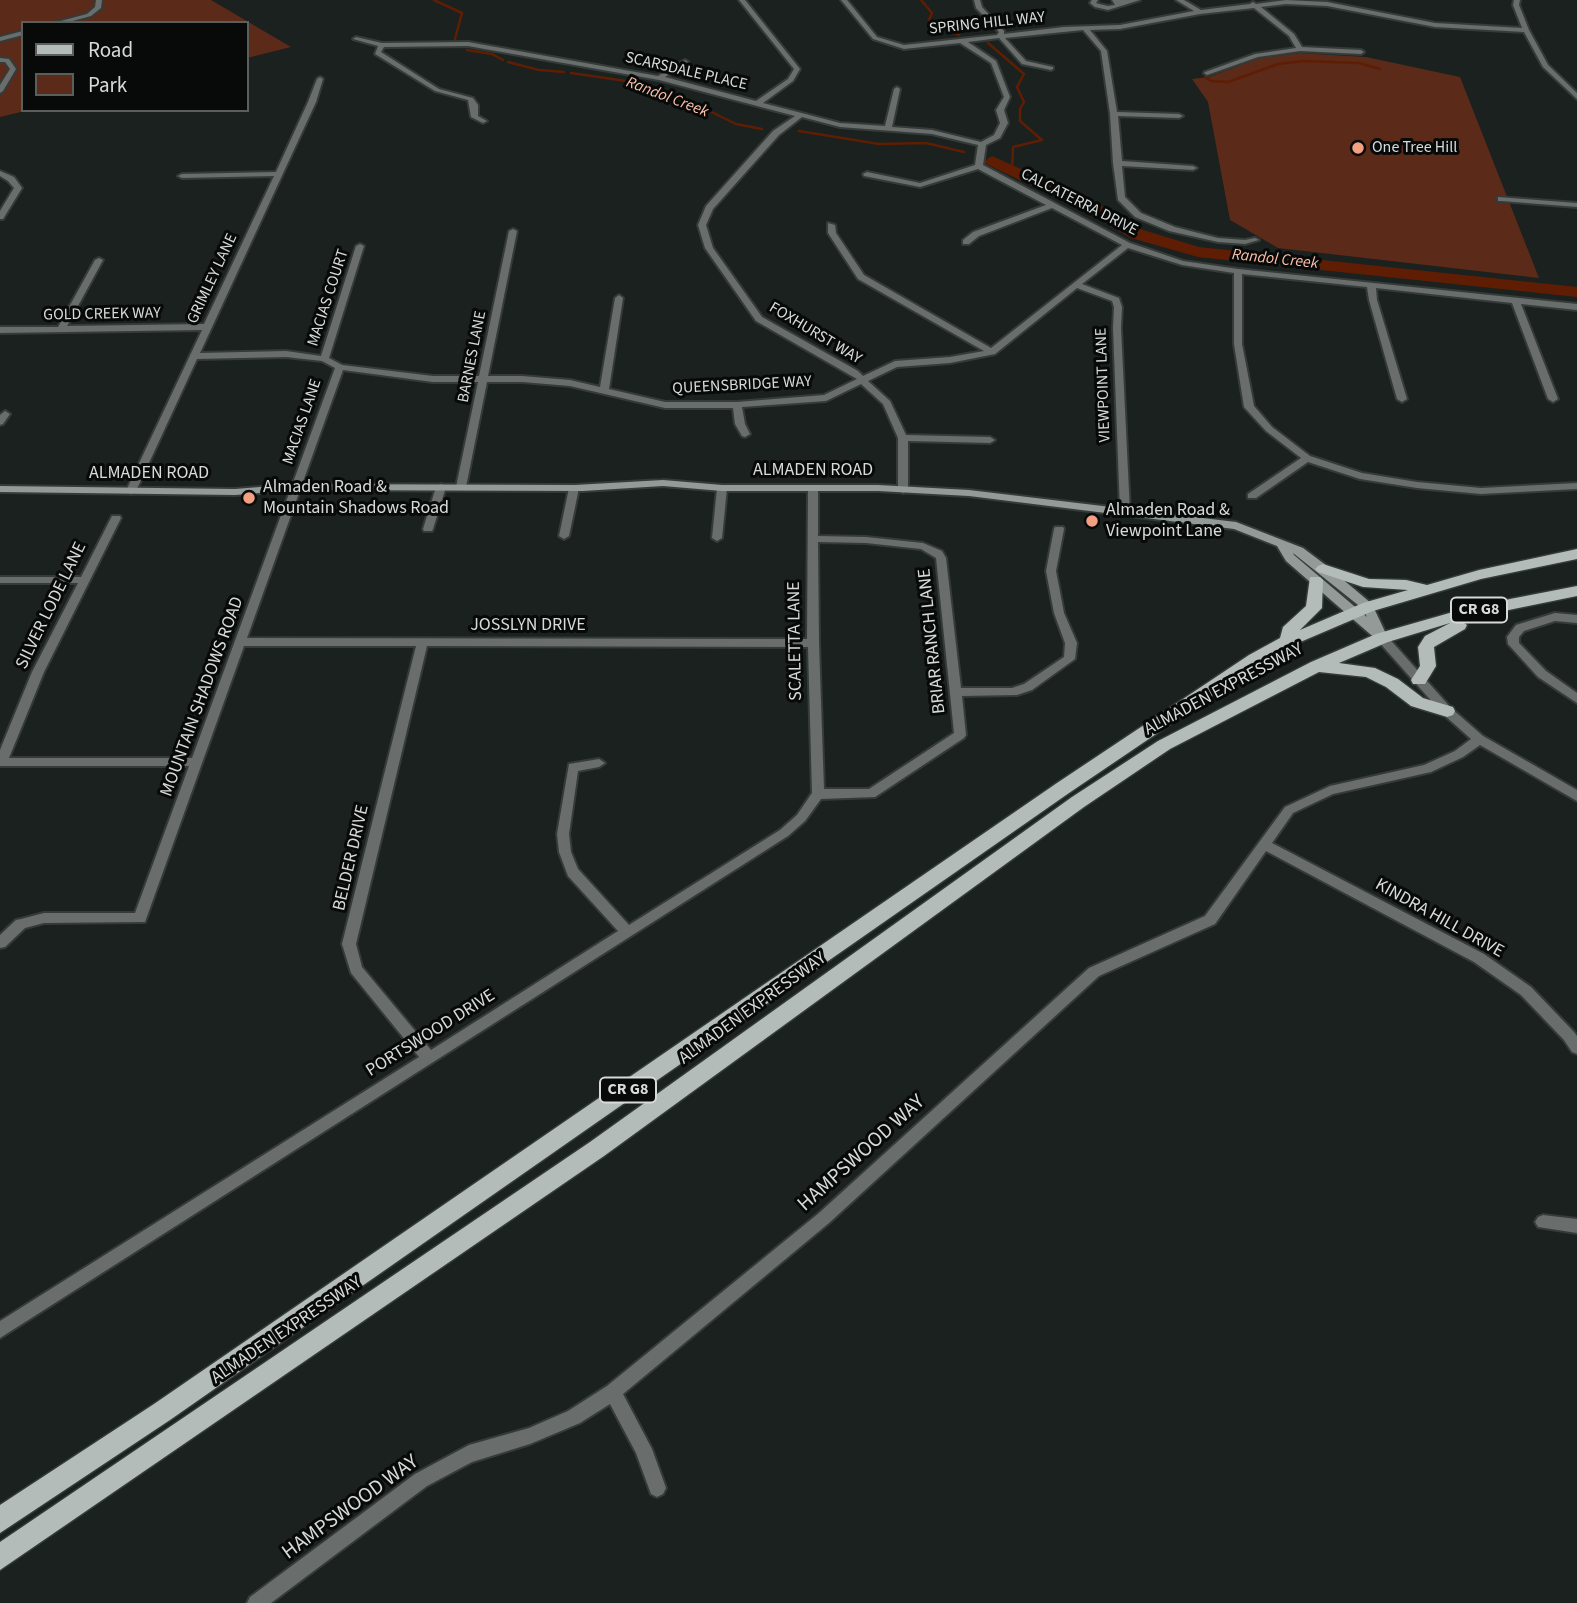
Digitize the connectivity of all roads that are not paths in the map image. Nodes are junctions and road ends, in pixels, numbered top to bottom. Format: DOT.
graph roads {
  1 [pos="99,0"];
  2 [pos="743,0"];
  3 [pos="753,0"];
  4 [pos="844,0"];
  5 [pos="977,0"];
  6 [pos="1095,0"];
  7 [pos="1137,0"];
  8 [pos="1179,0"];
  9 [pos="1517,0"];
  10 [pos="1117,1"];
  11 [pos="1253,5"];
  12 [pos="1200,12"];
  13 [pos="64,21"];
  14 [pos="1085,28"];
  15 [pos="1526,30"];
  16 [pos="21,34"];
  17 [pos="1000,36"];
  18 [pos="0,39"];
  19 [pos="356,39"];
  20 [pos="962,41"];
  21 [pos="382,45"];
  22 [pos="1300,49"];
  23 [pos="0,51"];
  24 [pos="1361,52"];
  25 [pos="4,60"];
  26 [pos="685,62"];
  27 [pos="1051,68"];
  28 [pos="1207,73"];
  29 [pos="659,78"];
  30 [pos="320,79"];
  31 [pos="897,89"];
  32 [pos="0,92"];
  33 [pos="1577,97"];
  34 [pos="757,104"];
  35 [pos="1114,114"];
  36 [pos="799,116"];
  37 [pos="1179,117"];
  38 [pos="483,121"];
  39 [pos="888,128"];
  40 [pos="982,144"];
  41 [pos="1117,163"];
  42 [pos="979,166"];
  43 [pos="1193,168"];
  44 [pos="0,173"];
  45 [pos="278,174"];
  46 [pos="867,174"];
  47 [pos="182,176"];
  48 [pos="1501,199"];
  49 [pos="1577,205"];
  50 [pos="1050,206"];
  51 [pos="0,217"];
  52 [pos="831,225"];
  53 [pos="513,232"];
  54 [pos="1255,240"];
  55 [pos="966,242"];
  56 [pos="1127,245"];
  57 [pos="360,246"];
  58 [pos="99,260"];
  59 [pos="1238,271"];
  60 [pos="1076,285"];
  61 [pos="1371,285"];
  62 [pos="619,298"];
  63 [pos="1515,300"];
  64 [pos="1577,307"];
  65 [pos="205,327"];
  66 [pos="61,329"];
  67 [pos="0,330"];
  68 [pos="992,352"];
  69 [pos="193,356"];
  70 [pos="324,359"];
  71 [pos="340,367"];
  72 [pos="484,379"];
  73 [pos="863,381"];
  74 [pos="604,390"];
  75 [pos="1402,399"];
  76 [pos="1553,399"];
  77 [pos="737,405"];
  78 [pos="745,434"];
  79 [pos="903,438"];
  80 [pos="989,440"];
  81 [pos="1307,458"];
  82 [pos="1577,486"];
  83 [pos="0,487"];
  84 [pos="133,487"];
  85 [pos="297,487"];
  86 [pos="441,487"];
  87 [pos="461,487"];
  88 [pos="574,488"];
  89 [pos="723,488"];
  90 [pos="813,488"];
  91 [pos="903,490"];
  92 [pos="1252,496"];
  93 [pos="1125,512"];
  94 [pos="116,518"];
  95 [pos="428,529"];
  96 [pos="1059,529"];
  97 [pos="564,536"];
  98 [pos="718,538"];
  99 [pos="812,539"];
  100 [pos="1577,554"];
  101 [pos="1319,574"];
  102 [pos="0,580"];
  103 [pos="84,580"];
  104 [pos="1428,590"];
  105 [pos="1577,591"];
  106 [pos="1361,610"];
  107 [pos="1475,611"];
  108 [pos="1577,619"];
  109 [pos="1382,638"];
  110 [pos="242,642"];
  111 [pos="1285,642"];
  112 [pos="422,643"];
  113 [pos="813,643"];
  114 [pos="1317,666"];
  115 [pos="1419,680"];
  116 [pos="957,692"];
  117 [pos="1577,699"];
  118 [pos="1447,711"];
  119 [pos="1479,739"];
  120 [pos="198,762"];
  121 [pos="599,763"];
  122 [pos="818,794"];
  123 [pos="1577,796"];
  124 [pos="1264,845"];
  125 [pos="627,932"];
  126 [pos="0,943"];
  127 [pos="1577,1048"];
  128 [pos="429,1058"];
  129 [pos="1543,1222"];
  130 [pos="1577,1226"];
  131 [pos="54,1296"];
  132 [pos="0,1330"];
  133 [pos="613,1392"];
  134 [pos="657,1488"];
  135 [pos="0,1520"];
  136 [pos="0,1557"];
  137 [pos="256,1603"];
  1 -- 13 [label="street"];
  2 -- 3 [label="street"];
  2 -- 34 [label="street"];
  4 -- 20 [label="street, SPRING HILL WAY"];
  5 -- 17 [label="street"];
  6 -- 10 [label="street"];
  7 -- 10 [label="street"];
  8 -- 12 [label="street"];
  9 -- 15 [label="street"];
  11 -- 12 [label="street, SPRING HILL WAY"];
  11 -- 15 [label="street, SPRING HILL WAY"];
  11 -- 22 [label="street"];
  12 -- 14 [label="street, SPRING HILL WAY"];
  14 -- 17 [label="street, SPRING HILL WAY"];
  14 -- 35 [label="street"];
  15 -- 33 [label="street"];
  16 -- 18 [label="street"];
  17 -- 20 [label="street, SPRING HILL WAY"];
  17 -- 27 [label="street"];
  19 -- 21 [label="street, SCARSDALE PLACE"];
  20 -- 40 [label="street"];
  21 -- 29 [label="street, SCARSDALE PLACE"];
  21 -- 38 [label="street"];
  22 -- 24 [label="street"];
  22 -- 28 [label="street"];
  23 -- 25 [label="street"];
  25 -- 32 [label="street"];
  26 -- 29 [label="street"];
  29 -- 34 [label="street, SCARSDALE PLACE"];
  30 -- 45 [label="street, GRIMLEY LANE"];
  31 -- 39 [label="street"];
  34 -- 36 [label="street, SCARSDALE PLACE"];
  35 -- 37 [label="street"];
  35 -- 41 [label="street"];
  36 -- 39 [label="street, SCARSDALE PLACE"];
  36 -- 73 [label="street, FOXHURST WAY"];
  39 -- 40 [label="street, SCARSDALE PLACE"];
  40 -- 42 [label="street"];
  41 -- 43 [label="street"];
  41 -- 54 [label="street"];
  42 -- 46 [label="street"];
  42 -- 50 [label="street, CALCATERRA DRIVE"];
  44 -- 51 [label="street"];
  45 -- 47 [label="street"];
  45 -- 65 [label="street, GRIMLEY LANE"];
  48 -- 49 [label="street"];
  50 -- 55 [label="street"];
  50 -- 56 [label="street, CALCATERRA DRIVE"];
  52 -- 68 [label="street"];
  53 -- 72 [label="street, BARNES LANE"];
  56 -- 59 [label="street, CALCATERRA DRIVE"];
  56 -- 60 [label="street, QUEENSBRIDGE WAY"];
  57 -- 70 [label="street, MACIAS COURT"];
  58 -- 66 [label="street"];
  59 -- 61 [label="street, CALCATERRA DRIVE"];
  59 -- 81 [label="street"];
  60 -- 68 [label="street, QUEENSBRIDGE WAY"];
  60 -- 93 [label="street, VIEWPOINT LANE"];
  61 -- 63 [label="street, CALCATERRA DRIVE"];
  61 -- 75 [label="street"];
  62 -- 74 [label="street"];
  63 -- 64 [label="street, CALCATERRA DRIVE"];
  63 -- 76 [label="street"];
  65 -- 66 [label="street, GOLD CREEK WAY"];
  65 -- 69 [label="street, GRIMLEY LANE"];
  66 -- 67 [label="street, GOLD CREEK WAY"];
  68 -- 73 [label="street, QUEENSBRIDGE WAY"];
  69 -- 70 [label="street, QUEENSBRIDGE WAY"];
  69 -- 84 [label="street, GRIMLEY LANE"];
  70 -- 71 [label="street, QUEENSBRIDGE WAY"];
  71 -- 72 [label="street, QUEENSBRIDGE WAY"];
  71 -- 85 [label="street, MACIAS LANE"];
  72 -- 74 [label="street, QUEENSBRIDGE WAY"];
  72 -- 87 [label="street, BARNES LANE"];
  73 -- 77 [label="street, QUEENSBRIDGE WAY"];
  73 -- 79 [label="street, FOXHURST WAY"];
  74 -- 77 [label="street, QUEENSBRIDGE WAY"];
  77 -- 78 [label="street"];
  79 -- 80 [label="street"];
  79 -- 91 [label="street, FOXHURST WAY"];
  81 -- 82 [label="street"];
  81 -- 92 [label="street"];
  83 -- 84 [label="street, ALMADEN ROAD"];
  84 -- 85 [label="street, ALMADEN ROAD"];
  85 -- 86 [label="street, ALMADEN ROAD"];
  85 -- 110 [label="street, MOUNTAIN SHADOWS ROAD"];
  86 -- 87 [label="street, ALMADEN ROAD"];
  86 -- 95 [label="street"];
  87 -- 88 [label="street, ALMADEN ROAD"];
  88 -- 89 [label="street, ALMADEN ROAD"];
  88 -- 97 [label="street"];
  89 -- 90 [label="street, ALMADEN ROAD"];
  89 -- 98 [label="street"];
  90 -- 91 [label="street, ALMADEN ROAD"];
  90 -- 99 [label="street, SCALETTA LANE"];
  91 -- 93 [label="street, ALMADEN ROAD"];
  93 -- 101 [label="street, ALMADEN ROAD"];
  94 -- 103 [label="street, SILVER LODE LANE"];
  96 -- 116 [label="street"];
  99 -- 113 [label="street, SCALETTA LANE"];
  99 -- 116 [label="street, BRIAR RANCH LANE"];
  100 -- 104 [label="main road, ALMADEN EXPRESSWAY / CR G8"];
  101 -- 104 [label="main road"];
  101 -- 106 [label="street, ALMADEN ROAD"];
  101 -- 111 [label="main road"];
  102 -- 103 [label="street"];
  103 -- 120 [label="street, SILVER LODE LANE"];
  104 -- 106 [label="main road, ALMADEN EXPRESSWAY / CR G8"];
  105 -- 107 [label="main road, ALMADEN EXPRESSWAY / CR G8"];
  106 -- 109 [label="street, ALMADEN ROAD"];
  106 -- 111 [label="main road, ALMADEN EXPRESSWAY / CR G8"];
  107 -- 109 [label="main road, ALMADEN EXPRESSWAY / CR G8"];
  107 -- 115 [label="main road"];
  108 -- 117 [label="street"];
  109 -- 114 [label="main road, ALMADEN EXPRESSWAY / CR G8"];
  109 -- 115 [label="street"];
  110 -- 112 [label="street, JOSSLYN DRIVE"];
  110 -- 120 [label="street, MOUNTAIN SHADOWS ROAD"];
  111 -- 135 [label="main road, ALMADEN EXPRESSWAY / CR G8"];
  112 -- 113 [label="street, JOSSLYN DRIVE"];
  112 -- 128 [label="street, BELDER DRIVE"];
  113 -- 122 [label="street, SCALETTA LANE"];
  114 -- 118 [label="main road"];
  114 -- 136 [label="main road, ALMADEN EXPRESSWAY / CR G8"];
  115 -- 118 [label="street"];
  116 -- 122 [label="street, BRIAR RANCH LANE"];
  118 -- 119 [label="street"];
  119 -- 123 [label="street"];
  119 -- 124 [label="street, HAMPSWOOD WAY"];
  120 -- 126 [label="street, MOUNTAIN SHADOWS ROAD"];
  121 -- 125 [label="street"];
  122 -- 125 [label="street, PORTSWOOD DRIVE"];
  124 -- 127 [label="street, KINDRA HILL DRIVE"];
  124 -- 133 [label="street, HAMPSWOOD WAY"];
  125 -- 128 [label="street, PORTSWOOD DRIVE"];
  128 -- 131 [label="street, PORTSWOOD DRIVE"];
  129 -- 130 [label="street"];
  131 -- 132 [label="street"];
  133 -- 134 [label="street"];
  133 -- 137 [label="street, HAMPSWOOD WAY"];
}
